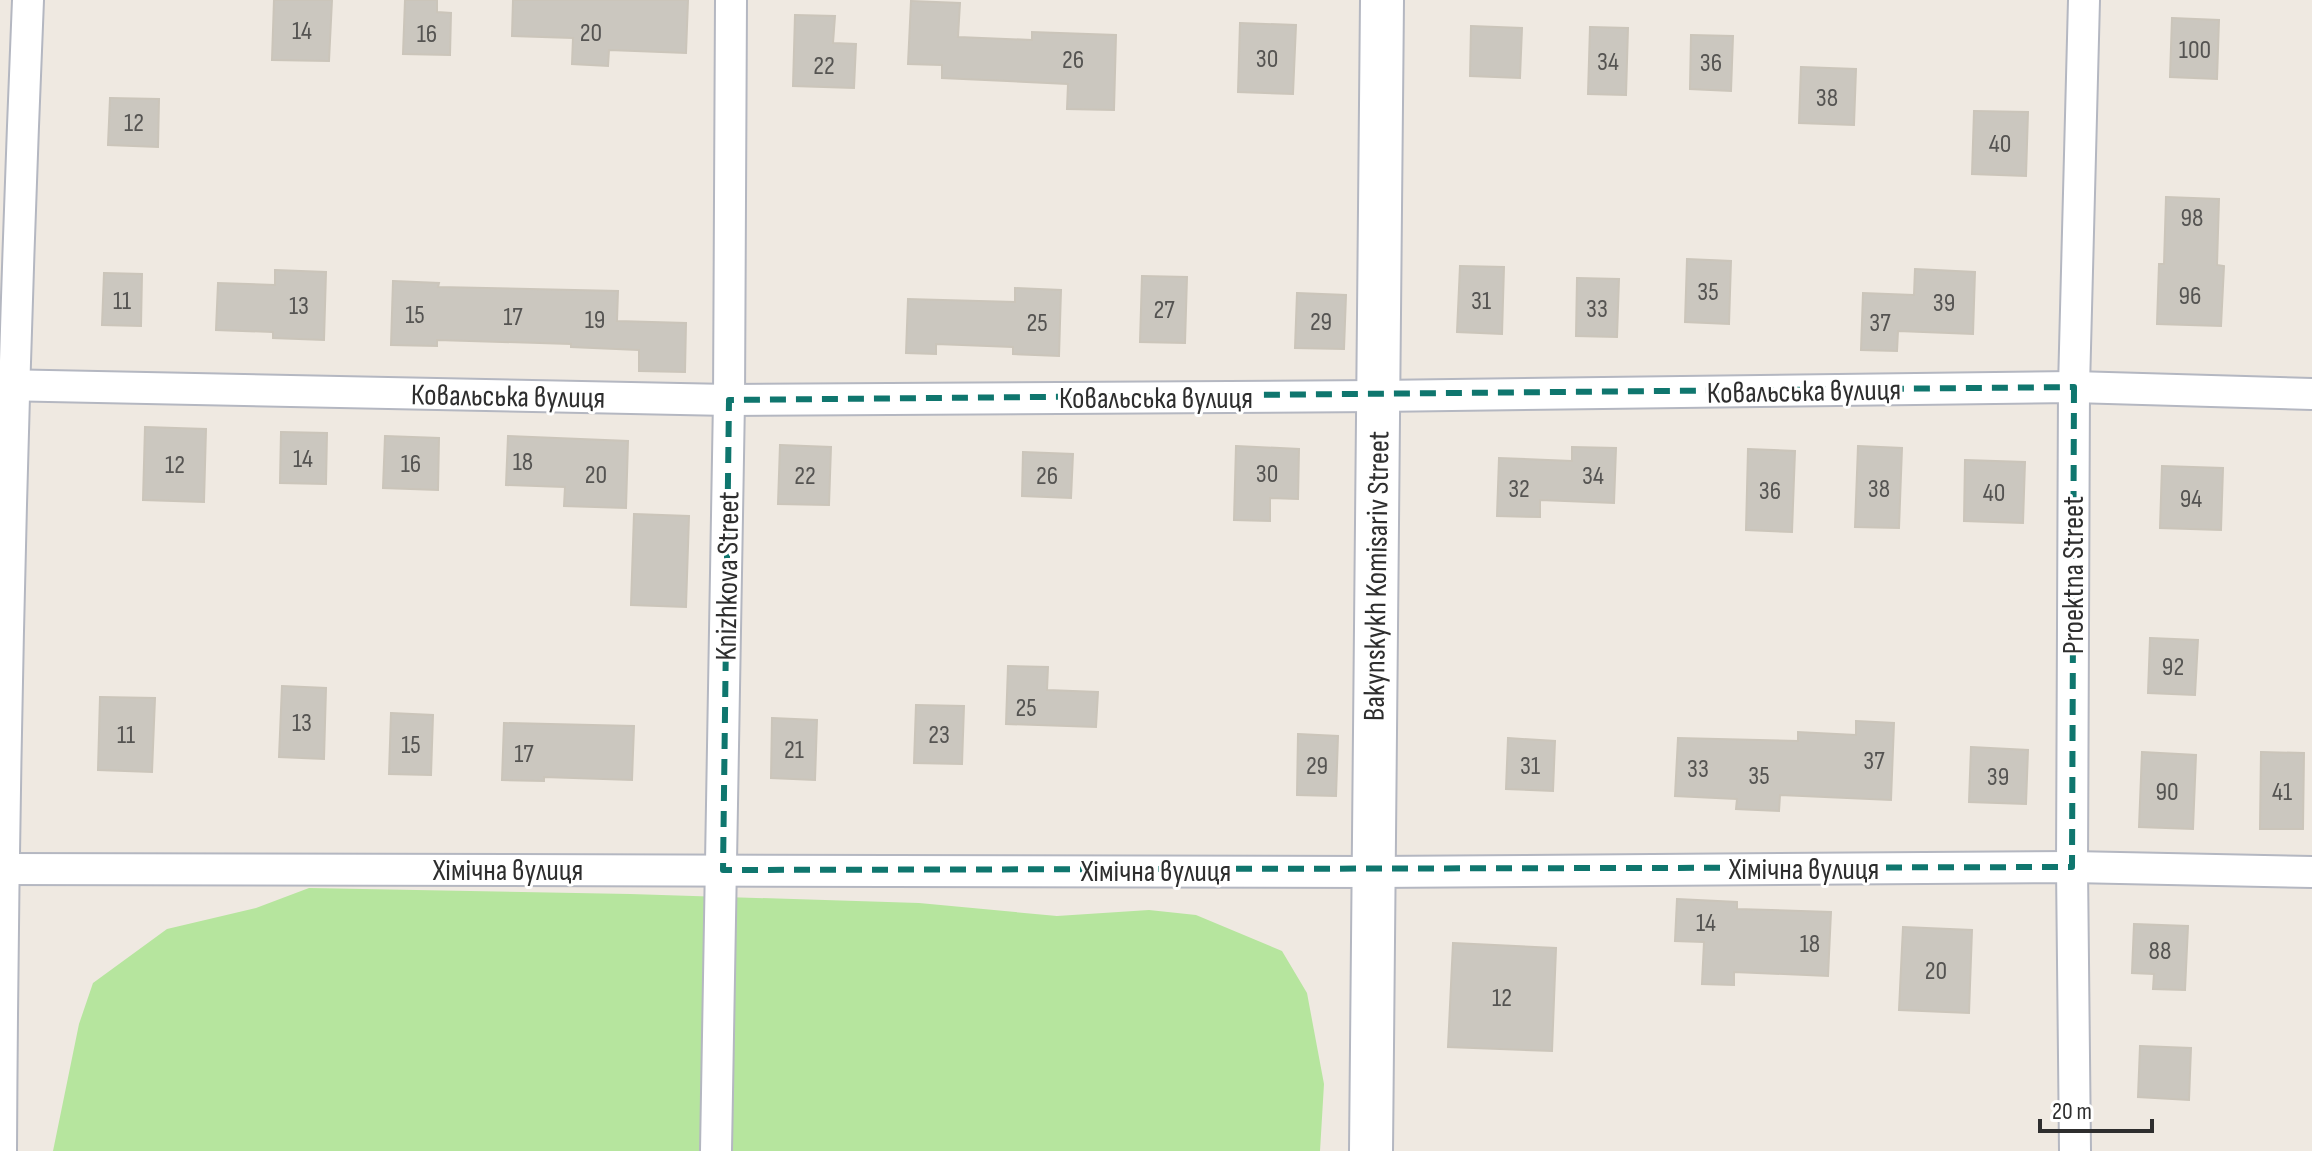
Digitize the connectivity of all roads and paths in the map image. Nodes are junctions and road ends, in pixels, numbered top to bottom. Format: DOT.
graph roads {
  1 [pos="28,0"];
  2 [pos="731,0"];
  3 [pos="1382,0"];
  4 [pos="2084,0"];
  5 [pos="6,385"];
  6 [pos="2074,387"];
  7 [pos="2312,394"];
  8 [pos="1378,396"];
  9 [pos="729,400"];
  10 [pos="2072,867"];
  11 [pos="1,869"];
  12 [pos="723,870"];
  13 [pos="1373,872"];
  14 [pos="2312,872"];
  15 [pos="1,1151"];
  16 [pos="716,1151"];
  17 [pos="1371,1151"];
  18 [pos="2075,1151"];
  1 -- 5 [label="street"];
  2 -- 9 [label="street, Knizhkova Street"];
  3 -- 8 [label="street, Bakynskykh Komisariv Street"];
  4 -- 6 [label="street, Proektna Street"];
  5 -- 9 [label="street, Ковальська вулиця"];
  5 -- 11 [label="street"];
  6 -- 7 [label="street, Ковальська вулиця"];
  6 -- 8 [label="street, Ковальська вулиця"];
  6 -- 10 [label="street, Proektna Street"];
  8 -- 9 [label="street, Ковальська вулиця"];
  8 -- 13 [label="street, Bakynskykh Komisariv Street"];
  9 -- 12 [label="street, Knizhkova Street"];
  10 -- 13 [label="street, Хімічна вулиця"];
  10 -- 14 [label="street, Хімічна вулиця"];
  10 -- 18 [label="street, Proektna Street"];
  11 -- 12 [label="street, Хімічна вулиця"];
  11 -- 15 [label="street"];
  12 -- 13 [label="street, Хімічна вулиця"];
  12 -- 16 [label="street, Knizhkova Street"];
  13 -- 17 [label="street, Bakynskykh Komisariv Street"];
}
